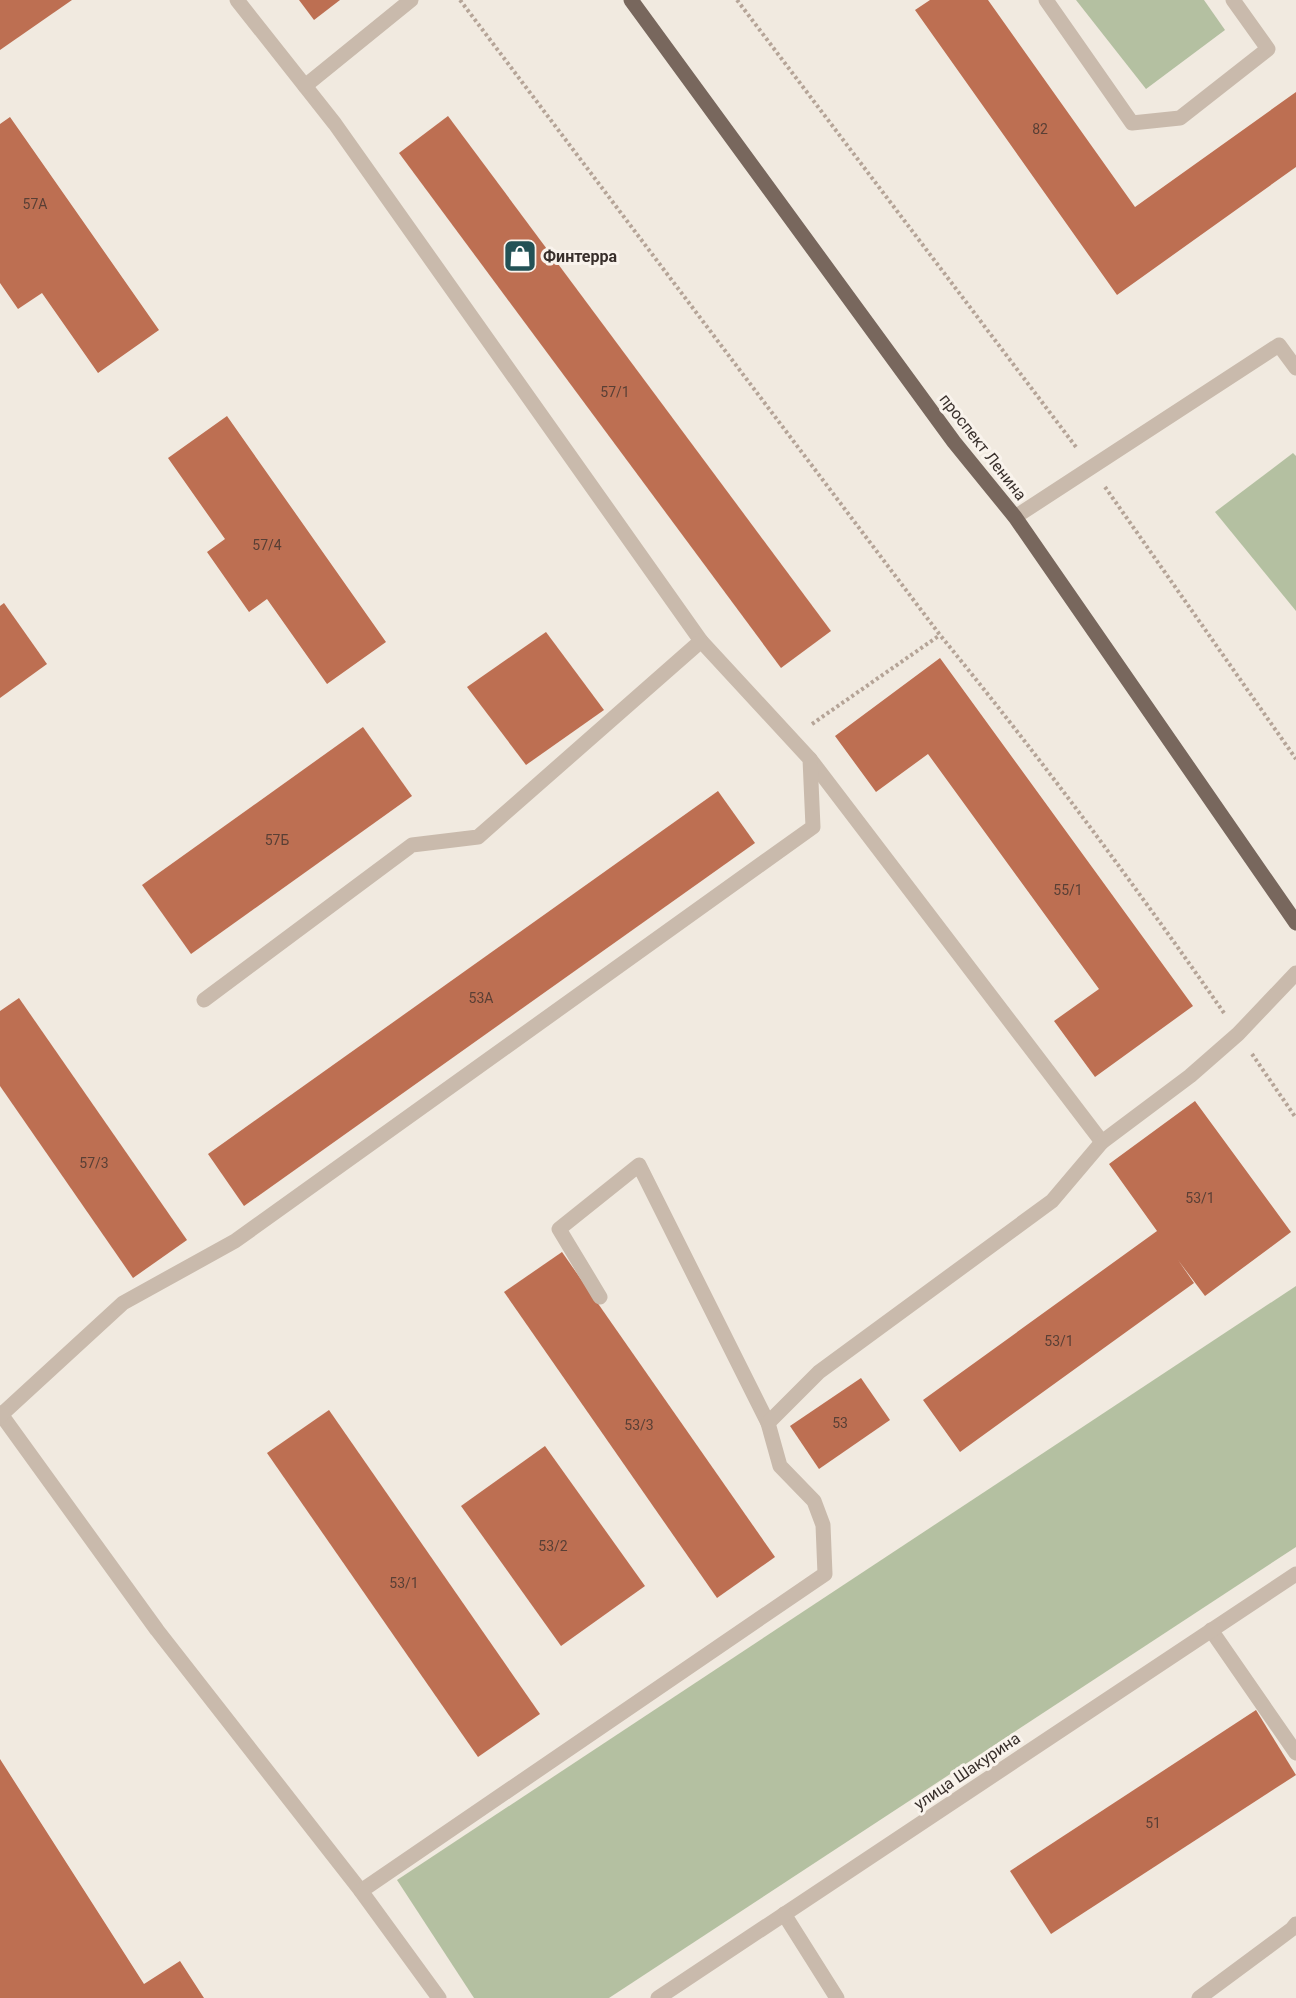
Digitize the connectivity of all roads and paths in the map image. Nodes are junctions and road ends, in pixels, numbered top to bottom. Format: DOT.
graph roads {
  1 [pos="237,0"];
  2 [pos="411,0"];
  3 [pos="460,0"];
  4 [pos="631,0"];
  5 [pos="737,0"];
  6 [pos="1046,0"];
  7 [pos="1233,0"];
  8 [pos="305,86"];
  9 [pos="1296,368"];
  10 [pos="1091,467"];
  11 [pos="1015,517"];
  12 [pos="939,635"];
  13 [pos="701,641"];
  14 [pos="791,738"];
  15 [pos="810,759"];
  16 [pos="1296,759"];
  17 [pos="1296,923"];
  18 [pos="1296,973"];
  19 [pos="204,1000"];
  20 [pos="1238,1034"];
  21 [pos="1296,1118"];
  22 [pos="1102,1142"];
  23 [pos="600,1297"];
  24 [pos="1,1414"];
  25 [pos="768,1423"];
  26 [pos="1296,1574"];
  27 [pos="1211,1629"];
  28 [pos="1296,1753"];
  29 [pos="361,1891"];
  30 [pos="784,1914"];
  31 [pos="1296,1924"];
  32 [pos="440,1998"];
  33 [pos="658,1998"];
  34 [pos="837,1998"];
  35 [pos="1199,1998"];
  1 -- 8 [label="street"];
  2 -- 8 [label="street"];
  3 -- 12 [label="path"];
  4 -- 11 [label="main road, проспект Ленина"];
  5 -- 10 [label="path"];
  6 -- 7 [label="street"];
  8 -- 13 [label="street"];
  9 -- 10 [label="street"];
  10 -- 11 [label="street"];
  10 -- 16 [label="path"];
  11 -- 17 [label="main road, проспект Ленина"];
  12 -- 14 [label="path"];
  12 -- 20 [label="path"];
  13 -- 14 [label="street"];
  13 -- 19 [label="street"];
  14 -- 15 [label="street"];
  15 -- 22 [label="street"];
  15 -- 24 [label="street"];
  18 -- 20 [label="street"];
  20 -- 21 [label="path"];
  20 -- 22 [label="street"];
  22 -- 25 [label="street"];
  23 -- 25 [label="street"];
  24 -- 29 [label="street"];
  25 -- 29 [label="street"];
  26 -- 27 [label="street, улица Шакурина"];
  27 -- 28 [label="street"];
  27 -- 30 [label="street, улица Шакурина"];
  29 -- 32 [label="street"];
  30 -- 33 [label="street, улица Шакурина"];
  30 -- 34 [label="street"];
  31 -- 35 [label="street"];
}
